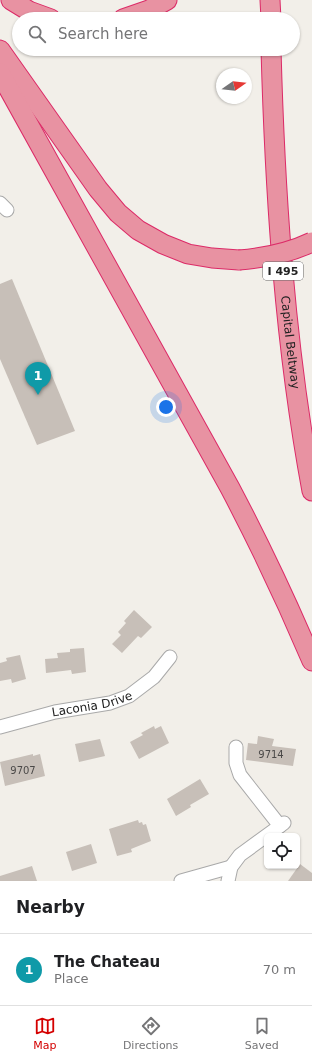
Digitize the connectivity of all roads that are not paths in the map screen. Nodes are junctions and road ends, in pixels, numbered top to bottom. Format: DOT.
graph roads {
  1 [pos="11,0"];
  2 [pos="167,0"];
  3 [pos="270,0"];
  4 [pos="32,12"];
  5 [pos="143,12"];
  6 [pos="270,12"];
  7 [pos="0,50"];
  8 [pos="271,56"];
  9 [pos="0,73"];
  10 [pos="312,242"];
  11 [pos="312,491"];
  12 [pos="170,657"];
  13 [pos="312,661"];
  14 [pos="0,727"];
  15 [pos="236,747"];
  16 [pos="230,867"];
  17 [pos="181,881"];
  18 [pos="228,881"];
  1 -- 4 [label="highway"];
  2 -- 5 [label="highway"];
  3 -- 6 [label="highway"];
  7 -- 10 [label="highway, bridge"];
  8 -- 11 [label="highway, Capital Beltway / I 495"];
  9 -- 13 [label="highway"];
  12 -- 14 [label="street, Laconia Drive"];
  15 -- 16 [label="street"];
  16 -- 17 [label="street"];
  16 -- 18 [label="street"];
}
